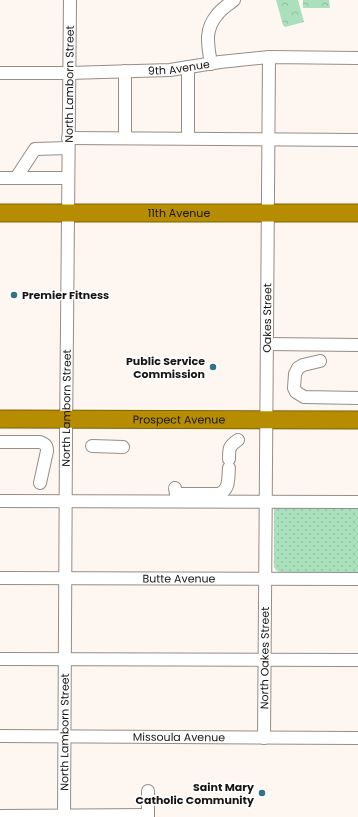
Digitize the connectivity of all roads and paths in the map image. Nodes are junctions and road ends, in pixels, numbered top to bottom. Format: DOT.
graph roads {
  1 [pos="70,0"];
  2 [pos="234,0"];
  3 [pos="268,57"];
  4 [pos="358,58"];
  5 [pos="210,64"];
  6 [pos="188,67"];
  7 [pos="125,71"];
  8 [pos="0,73"];
  9 [pos="69,73"];
  10 [pos="126,138"];
  11 [pos="188,138"];
  12 [pos="268,139"];
  13 [pos="358,140"];
  14 [pos="68,143"];
  15 [pos="0,178"];
  16 [pos="16,178"];
  17 [pos="68,178"];
  18 [pos="0,213"];
  19 [pos="68,213"];
  20 [pos="268,213"];
  21 [pos="358,213"];
  22 [pos="267,344"];
  23 [pos="358,345"];
  24 [pos="320,361"];
  25 [pos="358,398"];
  26 [pos="0,419"];
  27 [pos="66,419"];
  28 [pos="266,420"];
  29 [pos="358,420"];
  30 [pos="238,440"];
  31 [pos="1,442"];
  32 [pos="92,446"];
  33 [pos="123,447"];
  34 [pos="40,483"];
  35 [pos="175,488"];
  36 [pos="0,500"];
  37 [pos="65,501"];
  38 [pos="266,502"];
  39 [pos="358,502"];
  40 [pos="0,578"];
  41 [pos="65,578"];
  42 [pos="265,578"];
  43 [pos="358,579"];
  44 [pos="0,659"];
  45 [pos="64,659"];
  46 [pos="265,659"];
  47 [pos="358,660"];
  48 [pos="0,736"];
  49 [pos="64,737"];
  50 [pos="264,738"];
  51 [pos="358,738"];
  52 [pos="148,791"];
  53 [pos="0,816"];
  54 [pos="64,816"];
  55 [pos="148,816"];
  1 -- 9 [label="street, North Lamborn Street"];
  2 -- 5 [label="street"];
  3 -- 4 [label="street, 9th Avenue"];
  3 -- 5 [label="street, 9th Avenue"];
  3 -- 12 [label="street, Oakes Street"];
  5 -- 6 [label="street, 9th Avenue"];
  6 -- 7 [label="street, 9th Avenue"];
  6 -- 11 [label="street"];
  7 -- 9 [label="street, 9th Avenue"];
  7 -- 10 [label="street"];
  8 -- 9 [label="street, 9th Avenue"];
  9 -- 14 [label="street, North Lamborn Street"];
  10 -- 11 [label="street"];
  10 -- 14 [label="street"];
  11 -- 12 [label="street"];
  12 -- 13 [label="street"];
  12 -- 20 [label="street, Oakes Street"];
  14 -- 16 [label="street"];
  14 -- 17 [label="street, North Lamborn Street"];
  15 -- 16 [label="street"];
  16 -- 17 [label="street"];
  17 -- 19 [label="street, North Lamborn Street"];
  18 -- 19 [label="highway, 11th Avenue"];
  19 -- 20 [label="highway, 11th Avenue"];
  19 -- 27 [label="street, North Lamborn Street"];
  20 -- 21 [label="highway, 11th Avenue"];
  20 -- 22 [label="street, Oakes Street"];
  22 -- 23 [label="street"];
  22 -- 28 [label="street, Oakes Street"];
  24 -- 25 [label="street"];
  26 -- 27 [label="highway, Prospect Avenue"];
  27 -- 28 [label="highway, Prospect Avenue"];
  27 -- 37 [label="street, North Lamborn Street"];
  28 -- 29 [label="highway, Prospect Avenue"];
  28 -- 38 [label="street, Oakes Street"];
  30 -- 35 [label="street"];
  31 -- 34 [label="street"];
  32 -- 33 [label="street"];
  36 -- 37 [label="street"];
  37 -- 38 [label="street"];
  37 -- 41 [label="street, North Lamborn Street"];
  38 -- 39 [label="street"];
  38 -- 42 [label="street, Oakes Street"];
  40 -- 41 [label="street, Butte Avenue"];
  41 -- 42 [label="street, Butte Avenue"];
  41 -- 45 [label="street, North Lamborn Street"];
  42 -- 43 [label="street, Butte Avenue"];
  42 -- 46 [label="street, North Oakes Street"];
  44 -- 45 [label="street"];
  45 -- 46 [label="street"];
  45 -- 49 [label="street, North Lamborn Street"];
  46 -- 47 [label="street"];
  46 -- 50 [label="street, North Oakes Street"];
  48 -- 49 [label="street, Missoula Avenue"];
  49 -- 50 [label="street, Missoula Avenue"];
  49 -- 54 [label="street, North Lamborn Street"];
  50 -- 51 [label="street, Missoula Avenue"];
  52 -- 55 [label="street"];
  53 -- 54 [label="street"];
  54 -- 55 [label="street"];
}
